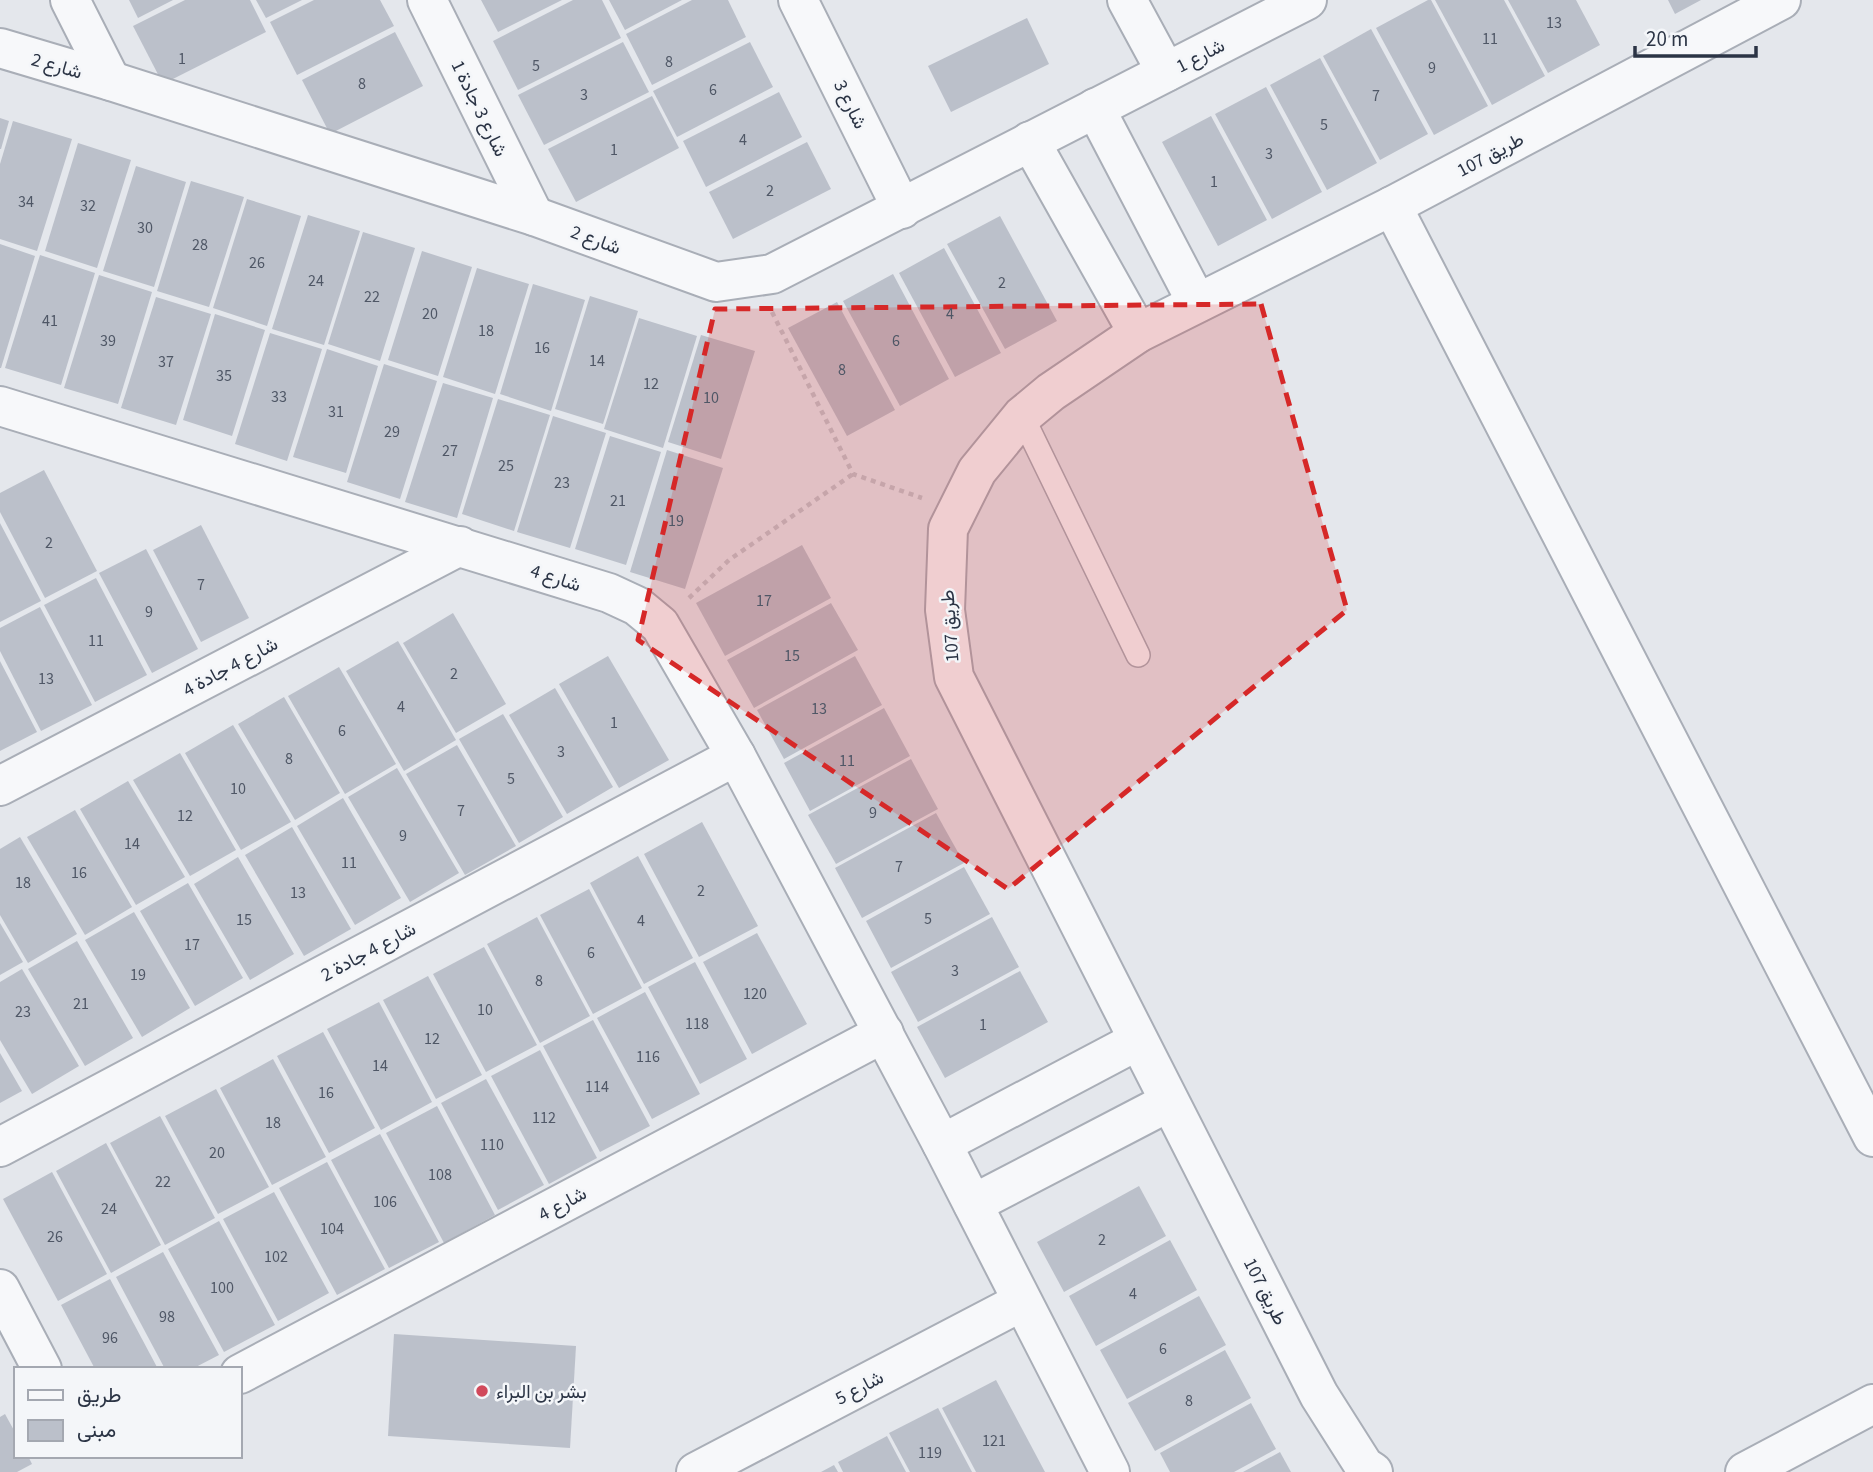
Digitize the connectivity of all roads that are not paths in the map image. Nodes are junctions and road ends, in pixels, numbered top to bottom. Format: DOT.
graph roads {
  1 [pos="70,0"];
  2 [pos="427,0"];
  3 [pos="798,0"];
  4 [pos="1127,0"];
  5 [pos="1307,0"];
  6 [pos="1781,0"];
  7 [pos="0,48"];
  8 [pos="1166,72"];
  9 [pos="111,81"];
  10 [pos="1095,108"];
  11 [pos="1030,141"];
  12 [pos="1392,206"];
  13 [pos="902,209"];
  14 [pos="534,216"];
  15 [pos="1197,303"];
  16 [pos="1138,333"];
  17 [pos="8,415"];
  18 [pos="1022,416"];
  19 [pos="460,547"];
  20 [pos="1138,654"];
  21 [pos="736,756"];
  22 [pos="0,786"];
  23 [pos="884,1033"];
  24 [pos="1137,1041"];
  25 [pos="1169,1102"];
  26 [pos="1873,1137"];
  27 [pos="942,1144"];
  28 [pos="0,1147"];
  29 [pos="973,1204"];
  30 [pos="0,1289"];
  31 [pos="1021,1302"];
  32 [pos="41,1367"];
  33 [pos="242,1373"];
  34 [pos="1873,1404"];
  35 [pos="1801,1459"];
  36 [pos="695,1472"];
  37 [pos="1110,1472"];
  38 [pos="1373,1472"];
  39 [pos="1745,1472"];
  1 -- 9 [label="street"];
  2 -- 14 [label="street, شارع 3 جادة 1"];
  3 -- 13 [label="street, شارع 3"];
  4 -- 8 [label="street, شارع 1"];
  5 -- 8 [label="street, شارع 1"];
  6 -- 12 [label="street, طريق 107"];
  7 -- 9 [label="street, شارع 2"];
  8 -- 10 [label="street, شارع 2"];
  9 -- 14 [label="street, شارع 2"];
  10 -- 11 [label="street, شارع 2"];
  10 -- 15 [label="street"];
  11 -- 13 [label="street, شارع 2"];
  11 -- 16 [label="street"];
  12 -- 15 [label="street, طريق 107"];
  12 -- 26 [label="street"];
  13 -- 14 [label="street, شارع 2"];
  15 -- 16 [label="street, طريق 107"];
  16 -- 18 [label="street, طريق 107"];
  17 -- 19 [label="street, شارع 4"];
  18 -- 20 [label="lane"];
  18 -- 24 [label="street, طريق 107"];
  19 -- 21 [label="street, شارع 4"];
  19 -- 22 [label="street, شارع 4 جادة 4"];
  21 -- 23 [label="street, شارع 4"];
  21 -- 28 [label="street, شارع 4 جادة 2"];
  23 -- 27 [label="street, شارع 4"];
  23 -- 33 [label="street, شارع 4"];
  24 -- 25 [label="street, طريق 107"];
  24 -- 27 [label="street"];
  25 -- 29 [label="street"];
  25 -- 38 [label="street, طريق 107"];
  27 -- 29 [label="street, شارع 4"];
  29 -- 31 [label="street"];
  30 -- 32 [label="street"];
  31 -- 36 [label="street, شارع 5"];
  31 -- 37 [label="street"];
  34 -- 35 [label="street"];
  35 -- 39 [label="street"];
}
